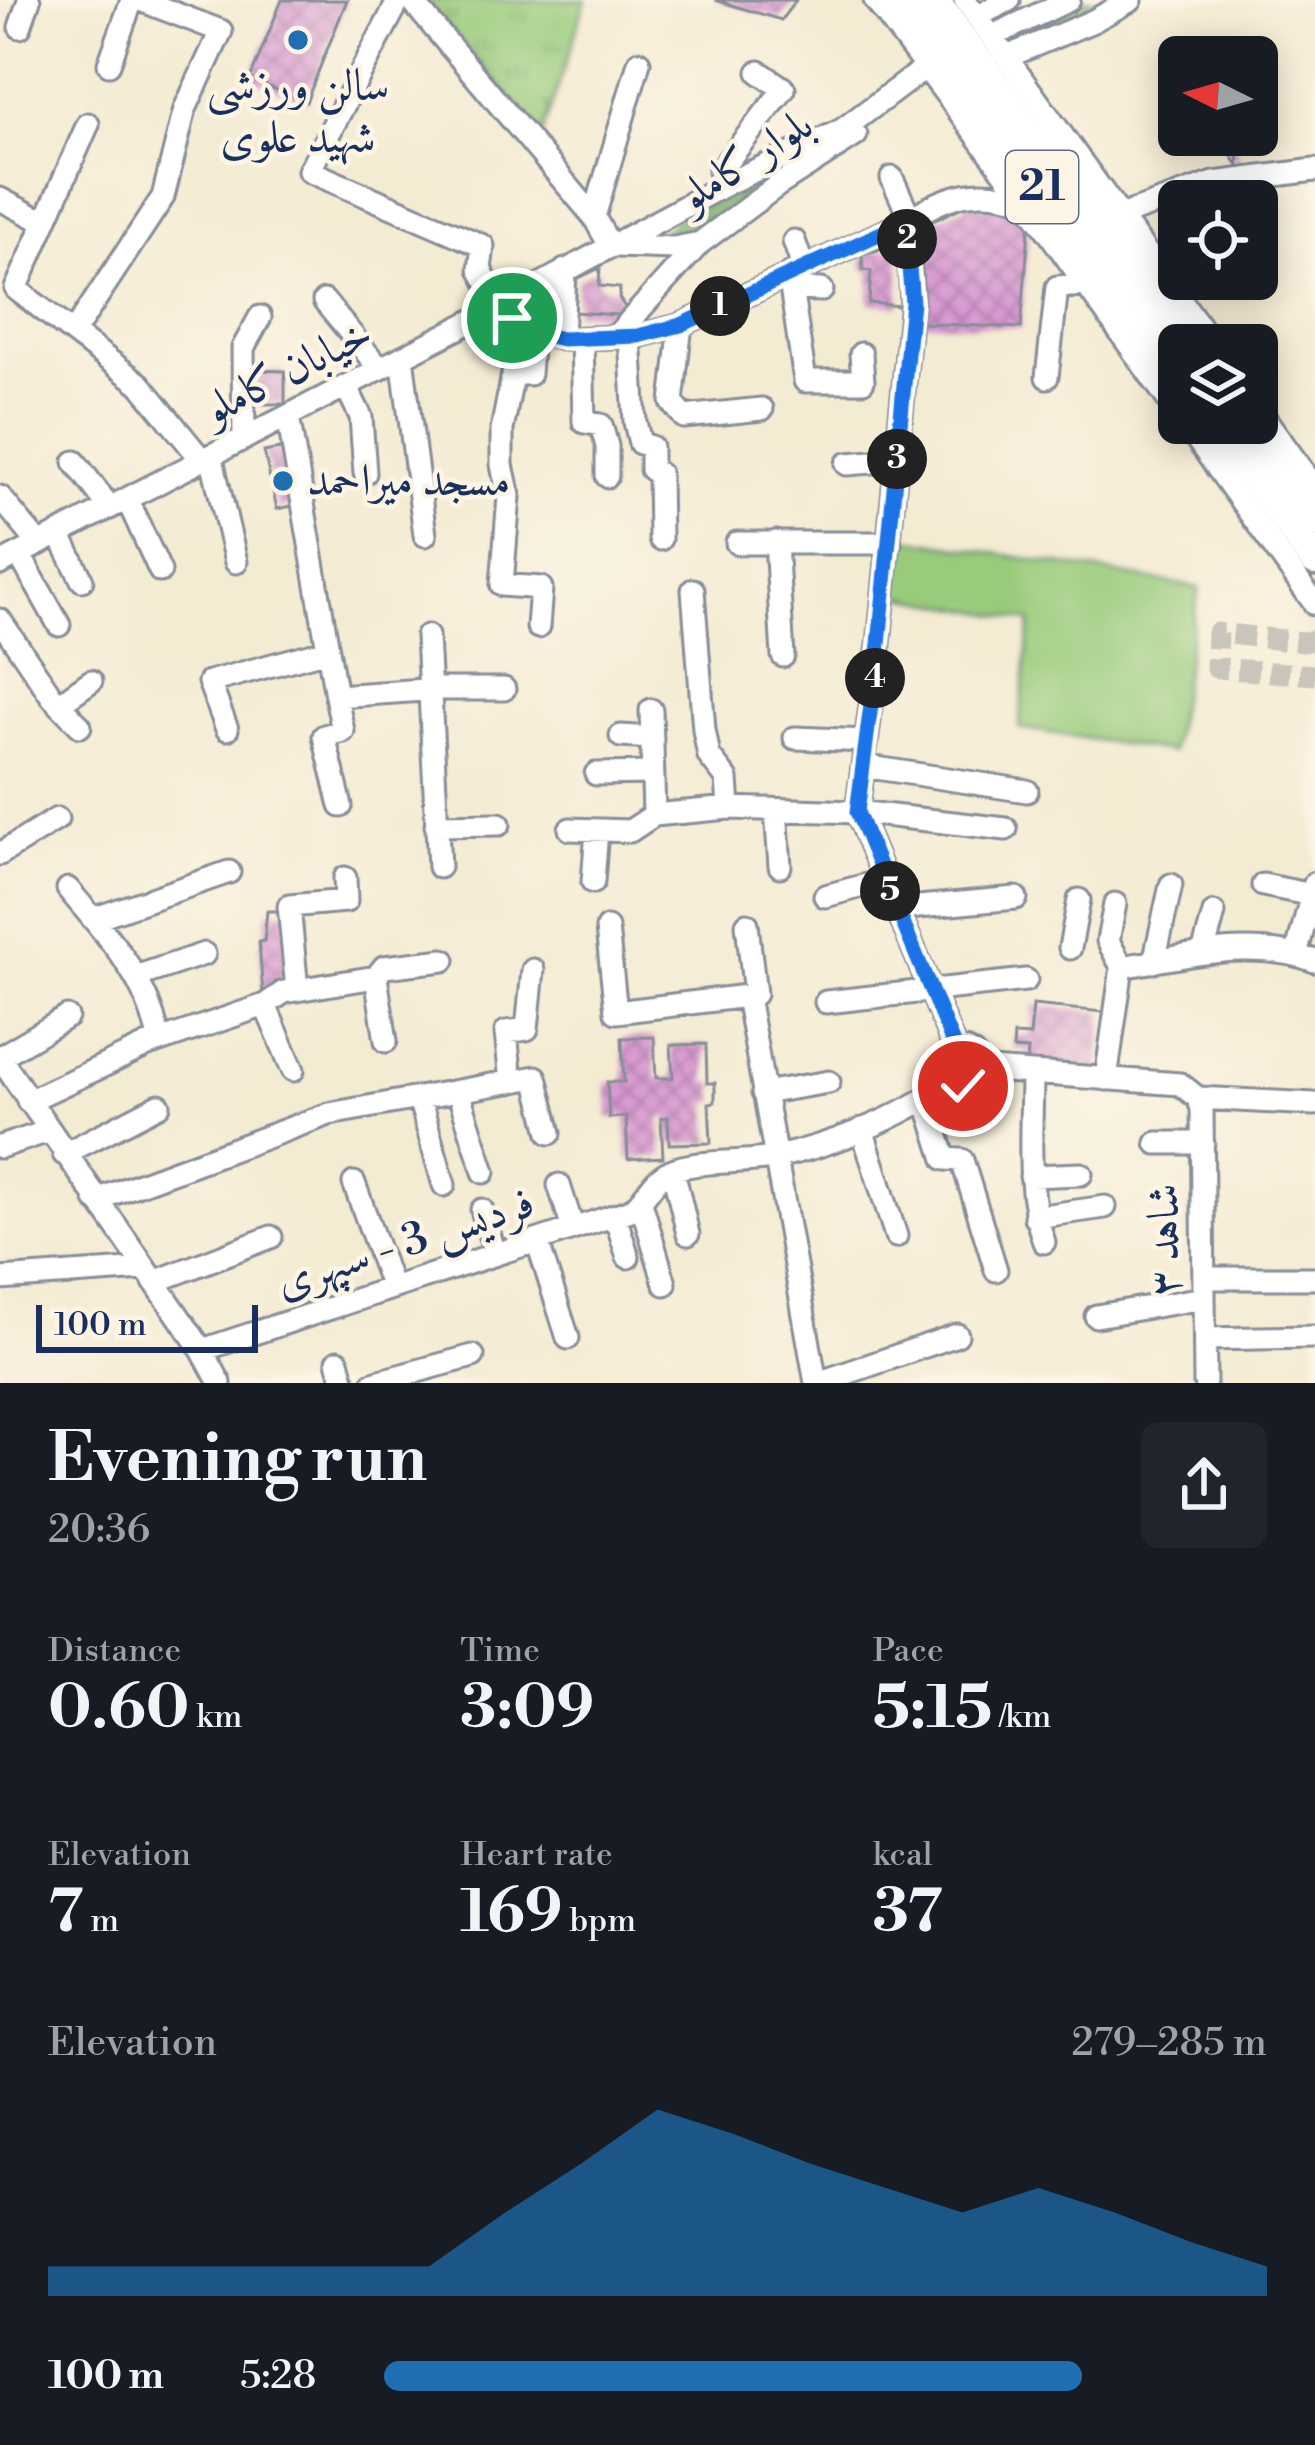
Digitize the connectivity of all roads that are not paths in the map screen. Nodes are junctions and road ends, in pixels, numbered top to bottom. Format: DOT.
graph roads {
  1 [pos="29,0"];
  2 [pos="136,0"];
  3 [pos="399,0"];
  4 [pos="411,0"];
  5 [pos="875,0"];
  6 [pos="905,0"];
  7 [pos="933,0"];
  8 [pos="1009,0"];
  9 [pos="1069,0"];
  10 [pos="1131,0"];
  11 [pos="971,8"];
  12 [pos="20,27"];
  13 [pos="1001,32"];
  14 [pos="1016,53"];
  15 [pos="639,62"];
  16 [pos="110,64"];
  17 [pos="922,71"];
  18 [pos="759,72"];
  19 [pos="88,124"];
  20 [pos="1315,170"];
  21 [pos="892,178"];
  22 [pos="728,184"];
  23 [pos="0,199"];
  24 [pos="1028,202"];
  25 [pos="1120,216"];
  26 [pos="594,217"];
  27 [pos="44,222"];
  28 [pos="905,222"];
  29 [pos="794,241"];
  30 [pos="700,243"];
  31 [pos="610,246"];
  32 [pos="566,270"];
  33 [pos="794,277"];
  34 [pos="1086,285"];
  35 [pos="822,290"];
  36 [pos="324,301"];
  37 [pos="500,306"];
  38 [pos="260,317"];
  39 [pos="1170,324"];
  40 [pos="1198,324"];
  41 [pos="681,325"];
  42 [pos="527,331"];
  43 [pos="74,332"];
  44 [pos="622,337"];
  45 [pos="572,339"];
  46 [pos="1158,345"];
  47 [pos="861,354"];
  48 [pos="402,357"];
  49 [pos="380,369"];
  50 [pos="1047,377"];
  51 [pos="346,386"];
  52 [pos="1158,386"];
  53 [pos="761,409"];
  54 [pos="288,416"];
  55 [pos="1278,436"];
  56 [pos="244,439"];
  57 [pos="1200,444"];
  58 [pos="1230,444"];
  59 [pos="1257,444"];
  60 [pos="207,458"];
  61 [pos="897,460"];
  62 [pos="75,461"];
  63 [pos="848,464"];
  64 [pos="365,472"];
  65 [pos="607,476"];
  66 [pos="1315,488"];
  67 [pos="0,497"];
  68 [pos="118,503"];
  69 [pos="1315,522"];
  70 [pos="425,535"];
  71 [pos="660,539"];
  72 [pos="737,542"];
  73 [pos="776,542"];
  74 [pos="890,543"];
  75 [pos="29,549"];
  76 [pos="1315,560"];
  77 [pos="236,562"];
  78 [pos="157,572"];
  79 [pos="82,580"];
  80 [pos="693,590"];
  81 [pos="1315,604"];
  82 [pos="0,620"];
  83 [pos="59,625"];
  84 [pos="538,627"];
  85 [pos="428,636"];
  86 [pos="328,650"];
  87 [pos="783,656"];
  88 [pos="91,681"];
  89 [pos="504,689"];
  90 [pos="428,690"];
  91 [pos="336,696"];
  92 [pos="60,703"];
  93 [pos="651,710"];
  94 [pos="80,726"];
  95 [pos="227,729"];
  96 [pos="621,736"];
  97 [pos="795,737"];
  98 [pos="652,738"];
  99 [pos="867,741"];
  100 [pos="863,766"];
  101 [pos="652,773"];
  102 [pos="596,774"];
  103 [pos="1027,790"];
  104 [pos="341,806"];
  105 [pos="729,808"];
  106 [pos="776,810"];
  107 [pos="857,812"];
  108 [pos="654,815"];
  109 [pos="57,819"];
  110 [pos="499,824"];
  111 [pos="436,825"];
  112 [pos="570,829"];
  113 [pos="1006,829"];
  114 [pos="597,830"];
  115 [pos="0,854"];
  116 [pos="779,866"];
  117 [pos="439,867"];
  118 [pos="229,872"];
  119 [pos="345,878"];
  120 [pos="885,880"];
  121 [pos="593,882"];
  122 [pos="1171,885"];
  123 [pos="1264,885"];
  124 [pos="68,889"];
  125 [pos="1313,889"];
  126 [pos="825,896"];
  127 [pos="1016,898"];
  128 [pos="898,909"];
  129 [pos="1214,913"];
  130 [pos="93,919"];
  131 [pos="747,924"];
  132 [pos="607,928"];
  133 [pos="1070,948"];
  134 [pos="1203,953"];
  135 [pos="205,954"];
  136 [pos="1306,958"];
  137 [pos="444,960"];
  138 [pos="1154,962"];
  139 [pos="1122,967"];
  140 [pos="533,970"];
  141 [pos="138,976"];
  142 [pos="376,977"];
  143 [pos="1026,980"];
  144 [pos="930,988"];
  145 [pos="297,990"];
  146 [pos="746,996"];
  147 [pos="826,1002"];
  148 [pos="265,1005"];
  149 [pos="67,1017"];
  150 [pos="159,1041"];
  151 [pos="386,1041"];
  152 [pos="956,1051"];
  153 [pos="0,1057"];
  154 [pos="293,1070"];
  155 [pos="978,1070"];
  156 [pos="1032,1072"];
  157 [pos="1106,1079"];
  158 [pos="511,1082"];
  159 [pos="829,1082"];
  160 [pos="950,1082"];
  161 [pos="458,1091"];
  162 [pos="763,1093"];
  163 [pos="419,1098"];
  164 [pos="1198,1098"];
  165 [pos="28,1100"];
  166 [pos="926,1100"];
  167 [pos="1315,1104"];
  168 [pos="159,1105"];
  169 [pos="862,1129"];
  170 [pos="49,1131"];
  171 [pos="550,1133"];
  172 [pos="1157,1143"];
  173 [pos="1203,1143"];
  174 [pos="0,1147"];
  175 [pos="64,1154"];
  176 [pos="774,1158"];
  177 [pos="673,1169"];
  178 [pos="484,1172"];
  179 [pos="1081,1174"];
  180 [pos="1031,1176"];
  181 [pos="354,1183"];
  182 [pos="444,1185"];
  183 [pos="560,1185"];
  184 [pos="96,1200"];
  185 [pos="1105,1207"];
  186 [pos="629,1209"];
  187 [pos="482,1210"];
  188 [pos="1035,1217"];
  189 [pos="573,1229"];
  190 [pos="688,1234"];
  191 [pos="896,1236"];
  192 [pos="272,1237"];
  193 [pos="537,1241"];
  194 [pos="1044,1242"];
  195 [pos="495,1255"];
  196 [pos="628,1257"];
  197 [pos="995,1270"];
  198 [pos="149,1275"];
  199 [pos="1315,1278"];
  200 [pos="0,1279"];
  201 [pos="665,1284"];
  202 [pos="392,1288"];
  203 [pos="1204,1288"];
  204 [pos="1096,1316"];
  205 [pos="957,1335"];
  206 [pos="1315,1337"];
  207 [pos="568,1338"];
  208 [pos="1204,1339"];
  209 [pos="202,1350"];
  210 [pos="473,1356"];
  211 [pos="430,1376"];
  212 [pos="220,1383"];
  213 [pos="373,1383"];
  214 [pos="817,1383"];
  215 [pos="1205,1383"];
  1 -- 12 [label="street"];
  2 -- 16 [label="street"];
  2 -- 43 [label="street"];
  3 -- 37 [label="street"];
  4 -- 26 [label="street"];
  5 -- 17 [label="street"];
  6 -- 46 [label="highway, 21"];
  7 -- 39 [label="highway, 21"];
  8 -- 11 [label="street"];
  9 -- 13 [label="street"];
  10 -- 14 [label="street"];
  11 -- 25 [label="street"];
  15 -- 26 [label="street"];
  17 -- 22 [label="street, بلوار کاملو"];
  17 -- 24 [label="street"];
  17 -- 30 [label="street, بلوار کاملو"];
  18 -- 22 [label="street"];
  19 -- 27 [label="street"];
  20 -- 25 [label="street"];
  21 -- 28 [label="street"];
  22 -- 31 [label="street, بلوار کاملو"];
  23 -- 27 [label="street"];
  24 -- 28 [label="street"];
  24 -- 34 [label="street"];
  25 -- 40 [label="street"];
  26 -- 31 [label="street"];
  27 -- 43 [label="street"];
  28 -- 33 [label="street"];
  28 -- 61 [label="street"];
  29 -- 33 [label="street"];
  30 -- 31 [label="street, بلوار کاملو"];
  30 -- 44 [label="street"];
  31 -- 32 [label="street, خیابان کاملو"];
  32 -- 37 [label="street, خیابان کاملو"];
  32 -- 45 [label="street"];
  33 -- 35 [label="street"];
  33 -- 41 [label="street"];
  33 -- 47 [label="street"];
  34 -- 50 [label="street"];
  34 -- 52 [label="street"];
  36 -- 49 [label="street"];
  37 -- 42 [label="street"];
  37 -- 48 [label="street, خیابان کاملو"];
  38 -- 56 [label="street"];
  41 -- 44 [label="street"];
  41 -- 53 [label="street"];
  42 -- 45 [label="street"];
  42 -- 84 [label="street"];
  43 -- 60 [label="street"];
  44 -- 45 [label="street"];
  44 -- 71 [label="street"];
  45 -- 65 [label="street"];
  48 -- 49 [label="street, خیابان کاملو"];
  48 -- 70 [label="street"];
  49 -- 51 [label="street, خیابان کاملو"];
  51 -- 54 [label="street, خیابان کاملو"];
  51 -- 64 [label="street"];
  54 -- 56 [label="street, خیابان کاملو"];
  54 -- 86 [label="street"];
  55 -- 66 [label="street"];
  56 -- 60 [label="street, خیابان کاملو"];
  57 -- 81 [label="street"];
  58 -- 76 [label="highway"];
  59 -- 69 [label="highway"];
  60 -- 68 [label="street, خیابان کاملو"];
  60 -- 77 [label="street"];
  61 -- 63 [label="street"];
  61 -- 74 [label="street"];
  62 -- 68 [label="street"];
  67 -- 75 [label="street"];
  68 -- 75 [label="street, خیابان کاملو"];
  68 -- 78 [label="street"];
  72 -- 73 [label="street"];
  73 -- 74 [label="street"];
  73 -- 87 [label="street"];
  74 -- 99 [label="street"];
  75 -- 79 [label="street"];
  75 -- 83 [label="street"];
  80 -- 105 [label="street"];
  82 -- 92 [label="street"];
  85 -- 90 [label="street"];
  86 -- 91 [label="street"];
  86 -- 95 [label="street"];
  88 -- 92 [label="street"];
  89 -- 90 [label="street"];
  90 -- 91 [label="street"];
  90 -- 111 [label="street"];
  91 -- 104 [label="street"];
  92 -- 94 [label="street"];
  93 -- 98 [label="street"];
  96 -- 98 [label="street"];
  97 -- 99 [label="street"];
  98 -- 101 [label="street"];
  99 -- 100 [label="street"];
  100 -- 103 [label="street"];
  100 -- 107 [label="street"];
  101 -- 102 [label="street"];
  101 -- 108 [label="street"];
  105 -- 106 [label="street"];
  105 -- 108 [label="street"];
  106 -- 107 [label="street"];
  106 -- 116 [label="street"];
  107 -- 113 [label="street"];
  107 -- 120 [label="street"];
  108 -- 114 [label="street"];
  109 -- 115 [label="street"];
  110 -- 111 [label="street"];
  111 -- 117 [label="street"];
  112 -- 114 [label="street"];
  114 -- 121 [label="street"];
  118 -- 130 [label="street"];
  119 -- 145 [label="street"];
  120 -- 126 [label="street"];
  120 -- 128 [label="street"];
  122 -- 138 [label="street"];
  123 -- 125 [label="street"];
  124 -- 130 [label="street"];
  125 -- 136 [label="street"];
  127 -- 128 [label="street"];
  128 -- 144 [label="street"];
  129 -- 134 [label="street"];
  130 -- 141 [label="street"];
  131 -- 146 [label="street"];
  132 -- 146 [label="street"];
  133 -- 139 [label="street"];
  134 -- 136 [label="street"];
  134 -- 138 [label="street"];
  135 -- 141 [label="street"];
  137 -- 142 [label="street"];
  138 -- 139 [label="street"];
  139 -- 157 [label="street"];
  140 -- 158 [label="street"];
  141 -- 150 [label="street"];
  142 -- 145 [label="street"];
  142 -- 151 [label="street"];
  143 -- 144 [label="street"];
  144 -- 147 [label="street"];
  144 -- 152 [label="street"];
  145 -- 148 [label="street"];
  146 -- 162 [label="street"];
  148 -- 150 [label="street"];
  148 -- 154 [label="street"];
  149 -- 153 [label="street"];
  150 -- 165 [label="street"];
  152 -- 155 [label="street"];
  152 -- 160 [label="street"];
  153 -- 165 [label="street"];
  155 -- 156 [label="street"];
  155 -- 160 [label="street"];
  156 -- 157 [label="street"];
  156 -- 180 [label="street"];
  157 -- 164 [label="street"];
  158 -- 161 [label="street"];
  158 -- 171 [label="street"];
  159 -- 162 [label="street"];
  160 -- 166 [label="street"];
  161 -- 163 [label="street"];
  161 -- 178 [label="street"];
  162 -- 176 [label="street"];
  163 -- 182 [label="street"];
  163 -- 184 [label="street"];
  164 -- 167 [label="street"];
  164 -- 173 [label="street, شاهد ۳"];
  165 -- 170 [label="street"];
  166 -- 169 [label="street"];
  166 -- 197 [label="street"];
  168 -- 175 [label="street"];
  169 -- 176 [label="street"];
  169 -- 191 [label="street"];
  170 -- 174 [label="street"];
  170 -- 175 [label="street"];
  172 -- 173 [label="street"];
  173 -- 203 [label="street, شاهد ۳"];
  175 -- 184 [label="street"];
  176 -- 177 [label="street"];
  176 -- 214 [label="street"];
  177 -- 186 [label="street"];
  177 -- 190 [label="street"];
  179 -- 180 [label="street"];
  180 -- 188 [label="street"];
  181 -- 202 [label="street"];
  183 -- 189 [label="street"];
  184 -- 198 [label="street"];
  185 -- 188 [label="street"];
  186 -- 189 [label="street, فردیس 3 - سپهری"];
  186 -- 196 [label="street"];
  186 -- 201 [label="street"];
  187 -- 195 [label="street"];
  188 -- 194 [label="street"];
  189 -- 193 [label="street, فردیس 3 - سپهری"];
  192 -- 198 [label="street"];
  193 -- 195 [label="street, فردیس 3 - سپهری"];
  193 -- 207 [label="street"];
  195 -- 202 [label="street, فردیس 3 - سپهری"];
  198 -- 200 [label="street"];
  198 -- 209 [label="street"];
  199 -- 203 [label="street"];
  202 -- 209 [label="street, فردیس 3 - سپهری"];
  203 -- 204 [label="street"];
  203 -- 208 [label="street, شاهد ۳"];
  205 -- 214 [label="street"];
  206 -- 208 [label="street"];
  208 -- 215 [label="street, شاهد ۳"];
  209 -- 212 [label="street"];
  210 -- 211 [label="street"];
  211 -- 213 [label="street"];
}
